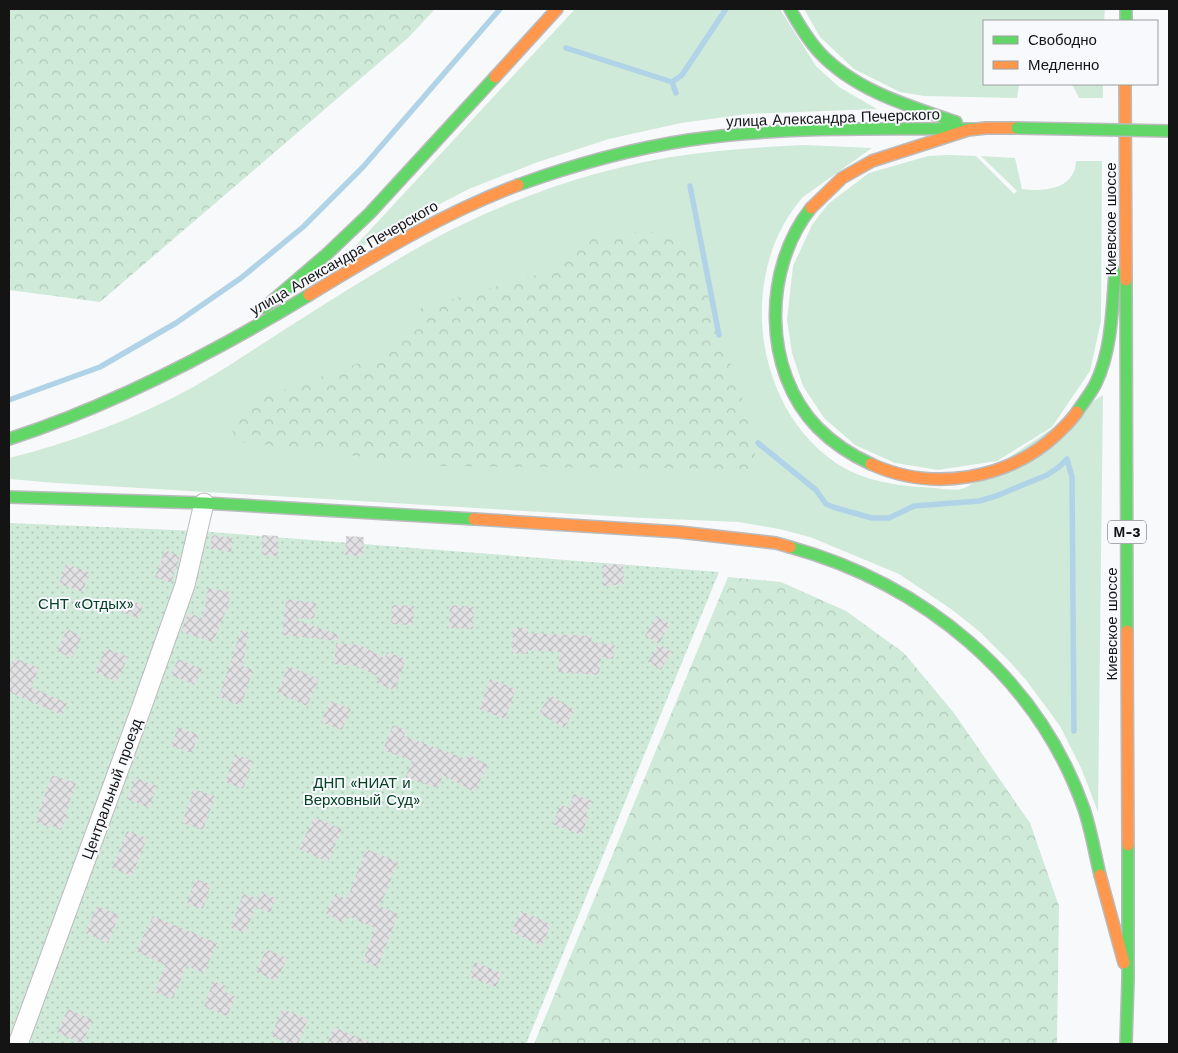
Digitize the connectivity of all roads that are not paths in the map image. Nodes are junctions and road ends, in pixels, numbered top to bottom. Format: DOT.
graph roads {
  1 [pos="557,9"];
  2 [pos="790,9"];
  3 [pos="1125,85"];
  4 [pos="976,129"];
  5 [pos="1169,131"];
  6 [pos="1126,207"];
  7 [pos="222,347"];
  8 [pos="9,439"];
  9 [pos="9,497"];
  10 [pos="204,503"];
  11 [pos="1128,980"];
  12 [pos="18,1044"];
  13 [pos="1126,1044"];
  1 -- 7 [label="main road"];
  2 -- 4 [label="main road"];
  3 -- 6 [label="main road, Киевское шоссе / М-3"];
  4 -- 5 [label="main road, bridge"];
  4 -- 6 [label="main road"];
  4 -- 7 [label="main road, улица Александра Печерского"];
  6 -- 11 [label="main road, Киевское шоссе / М-3"];
  7 -- 8 [label="main road, улица Александра Печерского"];
  9 -- 10 [label="main road"];
  10 -- 11 [label="main road"];
  10 -- 12 [label="street, Центральный проезд"];
  11 -- 13 [label="main road, Киевское шоссе / М-3"];
}
